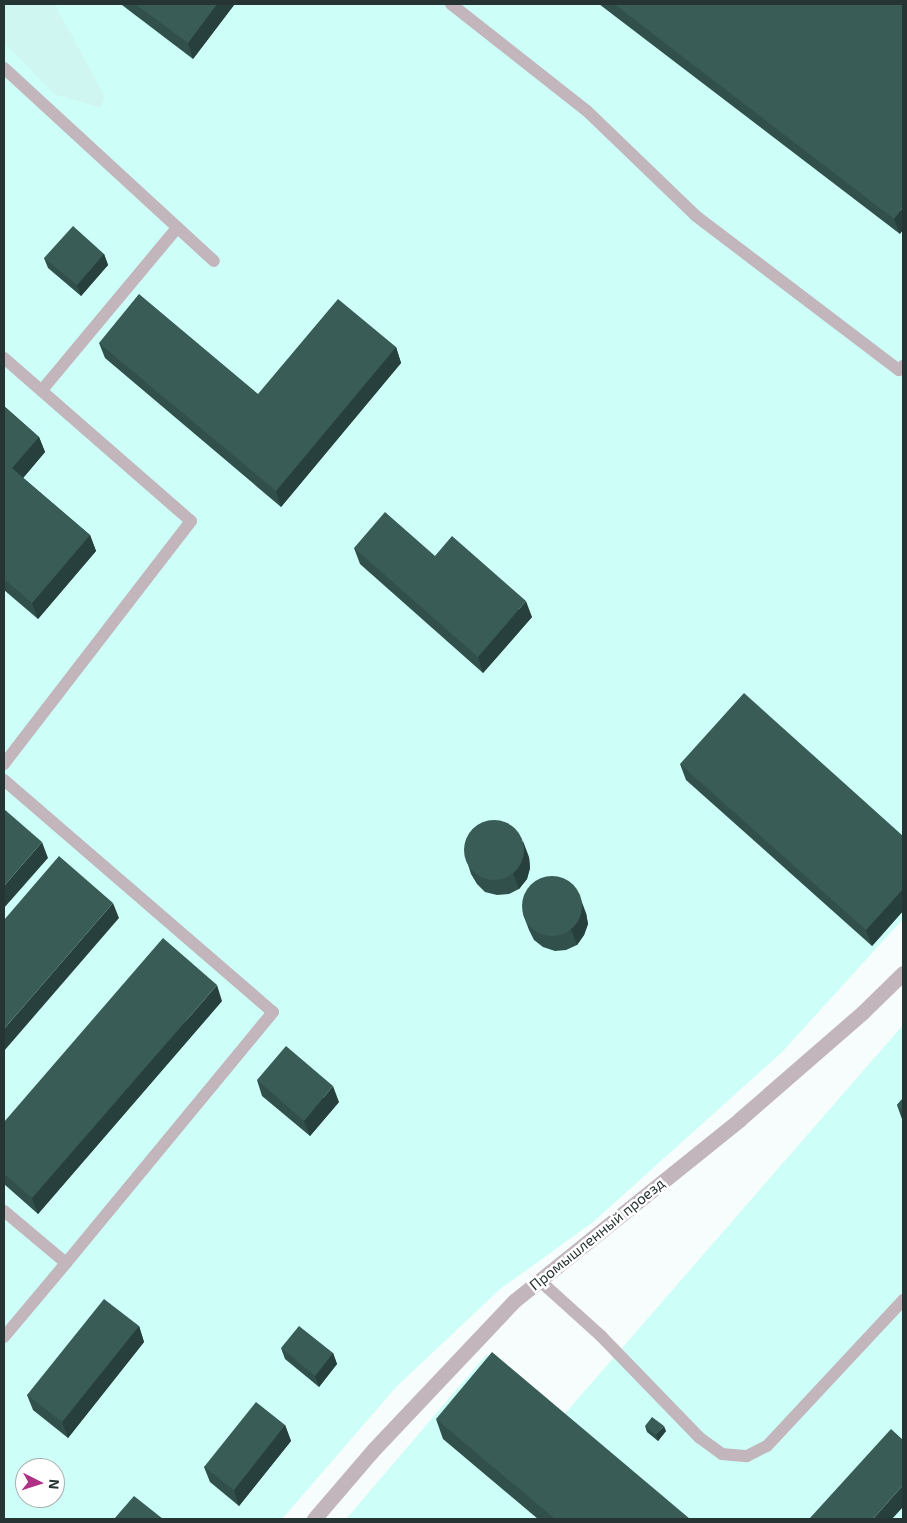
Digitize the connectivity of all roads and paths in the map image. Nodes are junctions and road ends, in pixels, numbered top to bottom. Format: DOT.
graph roads {
  1 [pos="451,4"];
  2 [pos="4,68"];
  3 [pos="177,228"];
  4 [pos="214,261"];
  5 [pos="4,358"];
  6 [pos="903,366"];
  7 [pos="42,390"];
  8 [pos="4,764"];
  9 [pos="4,780"];
  10 [pos="903,973"];
  11 [pos="4,1212"];
  12 [pos="66,1263"];
  13 [pos="539,1280"];
  14 [pos="903,1300"];
  15 [pos="4,1337"];
  16 [pos="314,1519"];
  1 -- 6 [label="lane"];
  2 -- 3 [label="lane"];
  3 -- 4 [label="lane"];
  3 -- 7 [label="lane"];
  5 -- 7 [label="lane"];
  7 -- 8 [label="lane"];
  9 -- 12 [label="lane"];
  10 -- 13 [label="street, Промышленный проезд"];
  11 -- 12 [label="lane"];
  12 -- 15 [label="lane"];
  13 -- 14 [label="lane"];
  13 -- 16 [label="street, Промышленный проезд"];
}
